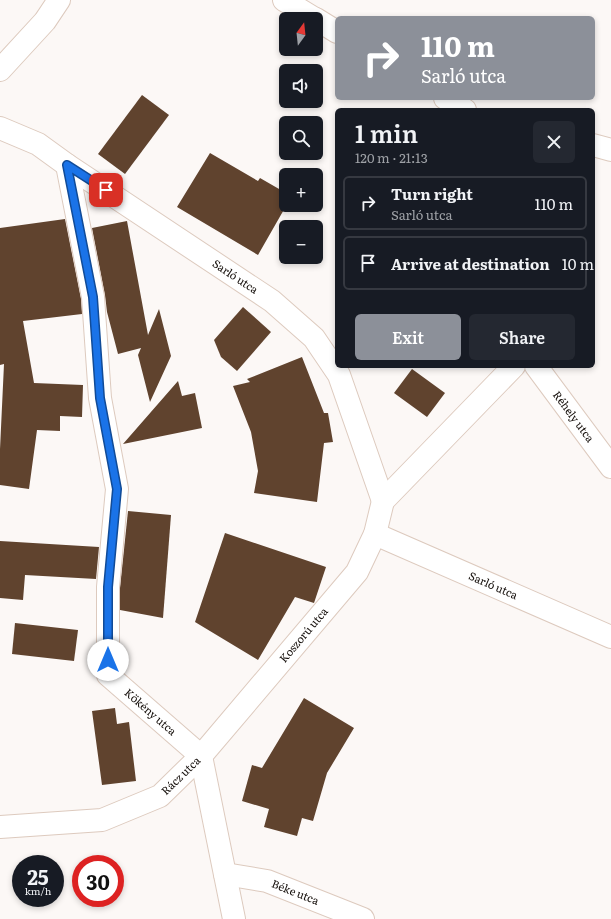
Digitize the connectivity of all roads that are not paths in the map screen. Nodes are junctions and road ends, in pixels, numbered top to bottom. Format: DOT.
graph roads {
  1 [pos="59,0"];
  2 [pos="284,0"];
  3 [pos="304,12"];
  4 [pos="323,23"];
  5 [pos="335,31"];
  6 [pos="0,70"];
  7 [pos="448,100"];
  8 [pos="461,108"];
  9 [pos="0,128"];
  10 [pos="595,146"];
  11 [pos="611,150"];
  12 [pos="67,165"];
  13 [pos="512,368"];
  14 [pos="537,368"];
  15 [pos="611,467"];
  16 [pos="383,501"];
  17 [pos="375,534"];
  18 [pos="611,637"];
  19 [pos="201,756"];
  20 [pos="0,828"];
  21 [pos="225,874"];
  22 [pos="234,919"];
  23 [pos="363,919"];
  1 -- 6 [label="street"];
  2 -- 3 [label="street"];
  4 -- 5 [label="street"];
  7 -- 8 [label="street"];
  9 -- 12 [label="street, Sarló utca"];
  10 -- 11 [label="street"];
  12 -- 16 [label="street, Sarló utca"];
  12 -- 19 [label="street, Kökény utca"];
  13 -- 16 [label="street"];
  14 -- 15 [label="street, Réhely utca"];
  16 -- 17 [label="street, Koszorú utca"];
  17 -- 18 [label="street, Sarló utca"];
  17 -- 19 [label="street, Koszorú utca"];
  19 -- 20 [label="street, Rácz utca"];
  19 -- 21 [label="street, Rácz utca"];
  21 -- 22 [label="street, Rácz utca"];
  21 -- 23 [label="street, Béke utca"];
}
